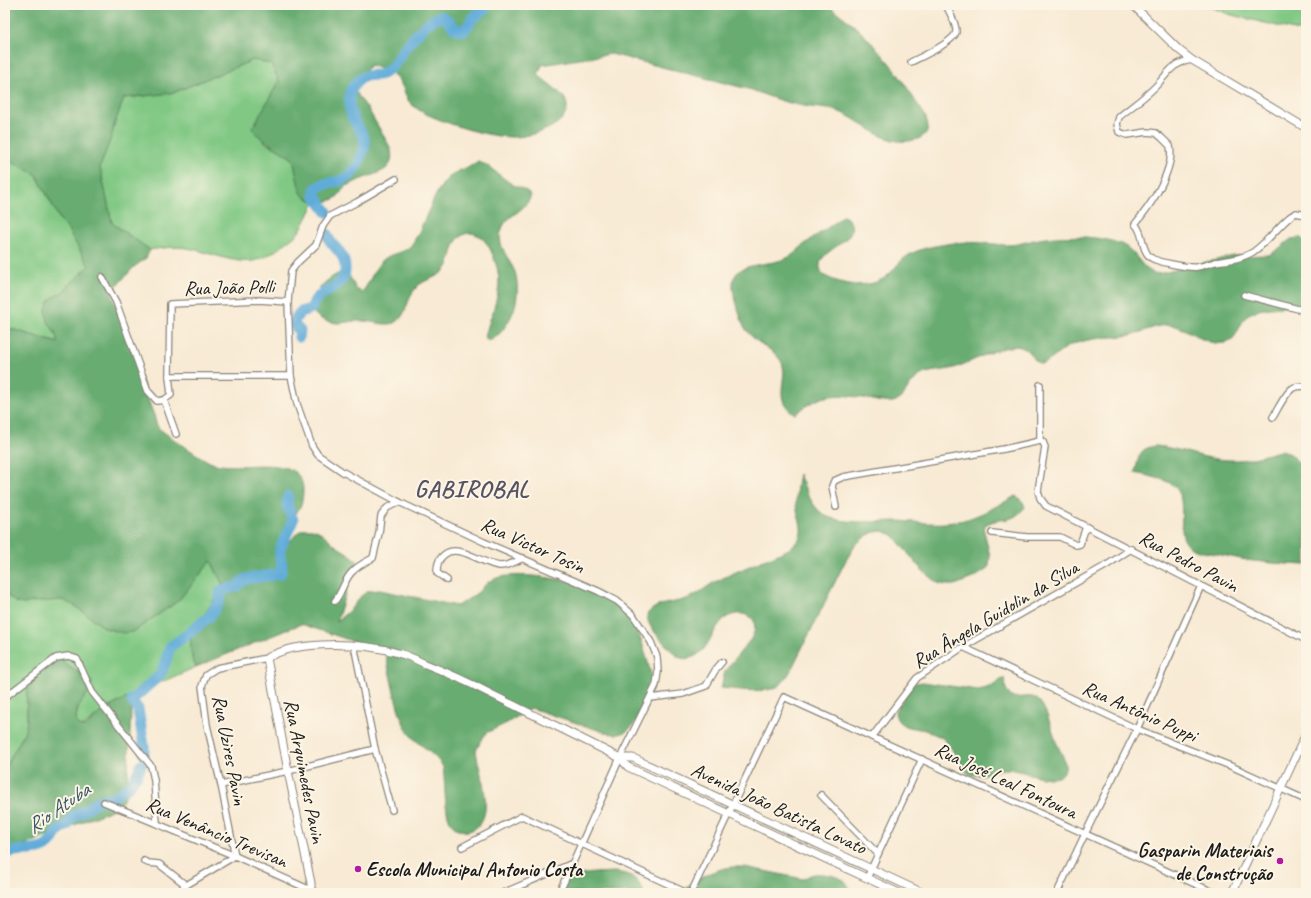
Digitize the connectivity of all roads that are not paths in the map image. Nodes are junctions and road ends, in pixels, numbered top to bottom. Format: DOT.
graph roads {
  1 [pos="946,5"];
  2 [pos="1133,5"];
  3 [pos="1192,60"];
  4 [pos="911,62"];
  5 [pos="1306,128"];
  6 [pos="396,178"];
  7 [pos="1306,215"];
  8 [pos="102,277"];
  9 [pos="1244,295"];
  10 [pos="288,302"];
  11 [pos="1306,311"];
  12 [pos="169,376"];
  13 [pos="290,376"];
  14 [pos="1040,385"];
  15 [pos="1306,386"];
  16 [pos="164,400"];
  17 [pos="1273,417"];
  18 [pos="176,434"];
  19 [pos="1040,441"];
  20 [pos="398,502"];
  21 [pos="836,508"];
  22 [pos="1086,527"];
  23 [pos="992,533"];
  24 [pos="1131,549"];
  25 [pos="523,558"];
  26 [pos="447,580"];
  27 [pos="1201,586"];
  28 [pos="335,600"];
  29 [pos="1306,640"];
  30 [pos="354,645"];
  31 [pos="963,647"];
  32 [pos="267,658"];
  33 [pos="722,662"];
  34 [pos="5,697"];
  35 [pos="650,698"];
  36 [pos="1137,730"];
  37 [pos="1306,734"];
  38 [pos="872,737"];
  39 [pos="375,750"];
  40 [pos="620,758"];
  41 [pos="922,759"];
  42 [pos="288,771"];
  43 [pos="221,785"];
  44 [pos="1281,789"];
  45 [pos="821,795"];
  46 [pos="1306,800"];
  47 [pos="104,802"];
  48 [pos="732,805"];
  49 [pos="392,810"];
  50 [pos="728,814"];
  51 [pos="156,823"];
  52 [pos="1084,834"];
  53 [pos="582,844"];
  54 [pos="462,847"];
  55 [pos="878,854"];
  56 [pos="235,856"];
  57 [pos="144,861"];
  58 [pos="573,863"];
  59 [pos="871,869"];
  60 [pos="867,878"];
  61 [pos="312,892"];
  62 [pos="503,893"];
  63 [pos="559,893"];
  64 [pos="687,893"];
  65 [pos="691,893"];
  66 [pos="899,893"];
  67 [pos="923,893"];
  68 [pos="1057,893"];
  69 [pos="1216,893"];
  70 [pos="1232,893"];
  1 -- 4 [label="street"];
  2 -- 3 [label="street"];
  3 -- 5 [label="street"];
  3 -- 7 [label="street"];
  6 -- 10 [label="street, Rua Victor Tosin"];
  8 -- 16 [label="street"];
  9 -- 11 [label="street"];
  10 -- 12 [label="street, Rua João Polli"];
  10 -- 13 [label="street, Rua Victor Tosin"];
  12 -- 13 [label="street"];
  12 -- 16 [label="street"];
  13 -- 20 [label="street, Rua Victor Tosin"];
  14 -- 19 [label="street, Rua Pedro Pavin"];
  15 -- 17 [label="street"];
  16 -- 18 [label="street"];
  19 -- 21 [label="street"];
  19 -- 22 [label="street, Rua Pedro Pavin"];
  20 -- 25 [label="street, Rua Victor Tosin"];
  20 -- 28 [label="street"];
  22 -- 23 [label="street"];
  22 -- 24 [label="street, Rua Pedro Pavin"];
  24 -- 27 [label="street, Rua Pedro Pavin"];
  24 -- 31 [label="street, Rua Ângela Guidolin da Silva"];
  25 -- 26 [label="street"];
  25 -- 35 [label="street, Rua Victor Tosin"];
  27 -- 29 [label="street, Rua Pedro Pavin"];
  27 -- 36 [label="street"];
  30 -- 32 [label="street, Avenida João Batista Lovato"];
  30 -- 39 [label="street"];
  30 -- 40 [label="street, Avenida João Batista Lovato"];
  31 -- 36 [label="street, Rua Antônio Puppi"];
  31 -- 38 [label="street, Rua Ângela Guidolin da Silva"];
  32 -- 42 [label="street, Rua Arquimedes Pavin"];
  32 -- 43 [label="street, Rua Uzires Pavin"];
  33 -- 35 [label="street"];
  34 -- 51 [label="street"];
  35 -- 40 [label="street, Rua Victor Tosin"];
  36 -- 44 [label="street, Rua Antônio Puppi"];
  36 -- 52 [label="street"];
  37 -- 44 [label="street"];
  38 -- 41 [label="street, Rua José Leal Fontoura"];
  38 -- 48 [label="street, Rua José Leal Fontoura"];
  39 -- 42 [label="street"];
  39 -- 49 [label="street"];
  40 -- 48 [label="street, Avenida João Batista Lovato"];
  40 -- 50 [label="street, Avenida João Batista Lovato"];
  40 -- 53 [label="street, Rua Victor Tosin"];
  41 -- 52 [label="street, Rua José Leal Fontoura"];
  41 -- 55 [label="street"];
  42 -- 43 [label="street"];
  42 -- 61 [label="street, Rua Arquimedes Pavin"];
  43 -- 56 [label="street, Rua Uzires Pavin"];
  44 -- 46 [label="street, Rua Antônio Puppi"];
  44 -- 70 [label="street"];
  45 -- 55 [label="street"];
  47 -- 51 [label="street, Rua Venâncio Trevisan"];
  48 -- 50 [label="street"];
  48 -- 59 [label="street, Avenida João Batista Lovato"];
  50 -- 60 [label="street, Avenida João Batista Lovato"];
  50 -- 65 [label="street"];
  51 -- 56 [label="street, Rua Venâncio Trevisan"];
  52 -- 68 [label="street"];
  52 -- 69 [label="street, Rua José Leal Fontoura"];
  53 -- 54 [label="street"];
  53 -- 58 [label="street, Rua Victor Tosin"];
  53 -- 64 [label="street"];
  55 -- 59 [label="street"];
  56 -- 57 [label="street"];
  56 -- 61 [label="street, Rua Venâncio Trevisan"];
  58 -- 62 [label="street"];
  58 -- 63 [label="street, Rua Victor Tosin"];
  59 -- 60 [label="street"];
  59 -- 67 [label="street, Avenida João Batista Lovato"];
  60 -- 66 [label="street, Avenida João Batista Lovato"];
}
